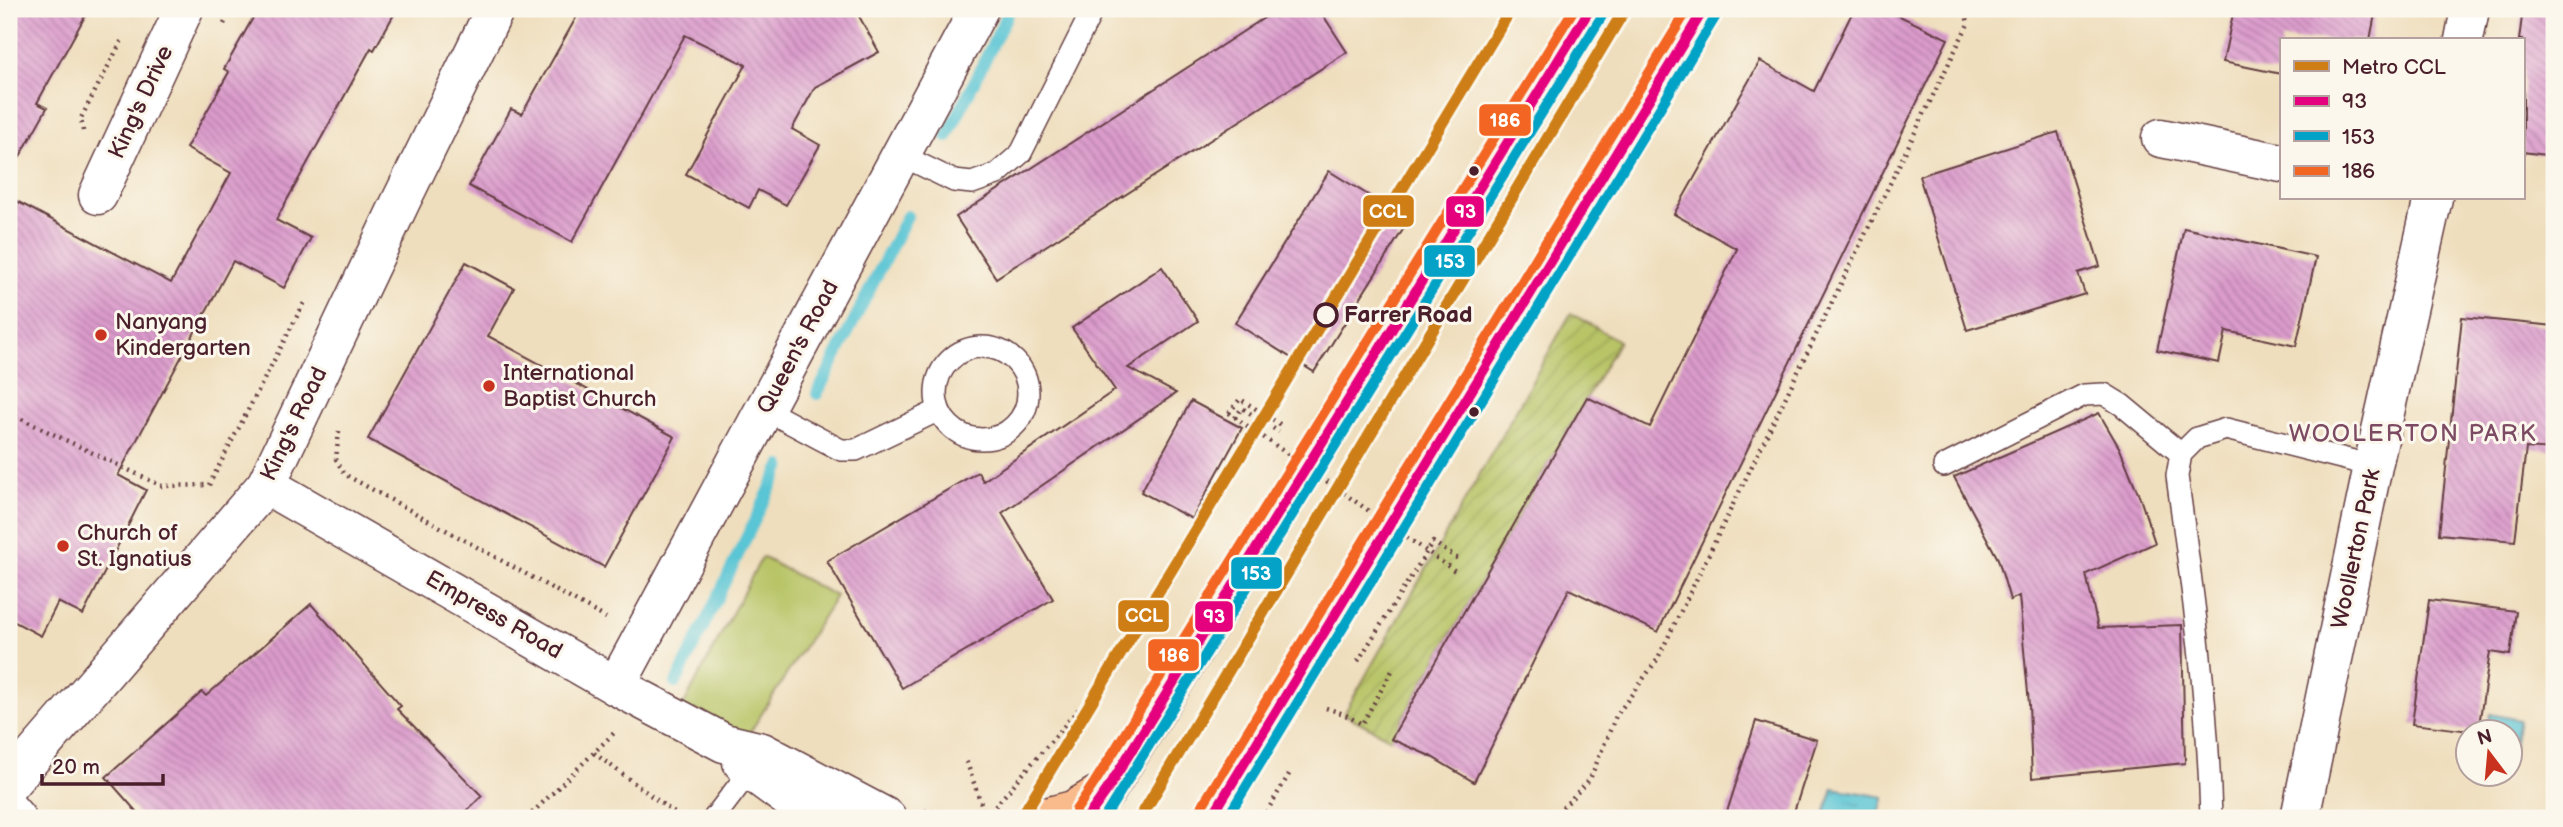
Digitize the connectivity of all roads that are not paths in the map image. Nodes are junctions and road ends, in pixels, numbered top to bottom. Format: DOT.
graph roads {
  1 [pos="184,9"];
  2 [pos="495,9"];
  3 [pos="979,9"];
  4 [pos="1093,9"];
  5 [pos="1590,9"];
  6 [pos="1704,9"];
  7 [pos="2470,9"];
  8 [pos="2464,38"];
  9 [pos="2161,138"];
  10 [pos="901,155"];
  11 [pos="2280,163"];
  12 [pos="98,194"];
  13 [pos="2433,200"];
  14 [pos="764,410"];
  15 [pos="939,410"];
  16 [pos="2181,454"];
  17 [pos="1944,466"];
  18 [pos="2373,466"];
  19 [pos="266,485"];
  20 [pos="631,694"];
  21 [pos="756,762"];
  22 [pos="10,787"];
  23 [pos="1097,804"];
  24 [pos="16,818"];
  25 [pos="714,818"];
  26 [pos="815,818"];
  27 [pos="887,818"];
  28 [pos="1042,818"];
  29 [pos="1211,818"];
  30 [pos="2211,818"];
  31 [pos="2300,818"];
  1 -- 12 [label="street, King's Drive"];
  2 -- 19 [label="street, King's Road"];
  3 -- 10 [label="street, Queen's Road"];
  4 -- 10 [label="lane"];
  5 -- 23 [label="highway"];
  6 -- 29 [label="highway"];
  7 -- 8 [label="street"];
  9 -- 11 [label="street"];
  10 -- 14 [label="street, Queen's Road"];
  13 -- 18 [label="street, Woollerton Park"];
  14 -- 15 [label="lane"];
  14 -- 20 [label="street, Queen's Road"];
  15 -- 15 [label="lane"];
  16 -- 17 [label="lane"];
  16 -- 18 [label="lane"];
  16 -- 30 [label="lane"];
  18 -- 31 [label="street, Woollerton Park"];
  19 -- 20 [label="street, Empress Road"];
  19 -- 22 [label="street, King's Road"];
  20 -- 21 [label="street, Empress Road"];
  21 -- 25 [label="lane"];
  21 -- 26 [label="street, Empress Road"];
  21 -- 27 [label="street, Empress Road"];
  22 -- 24 [label="street, King's Road"];
  23 -- 28 [label="highway"];
}
